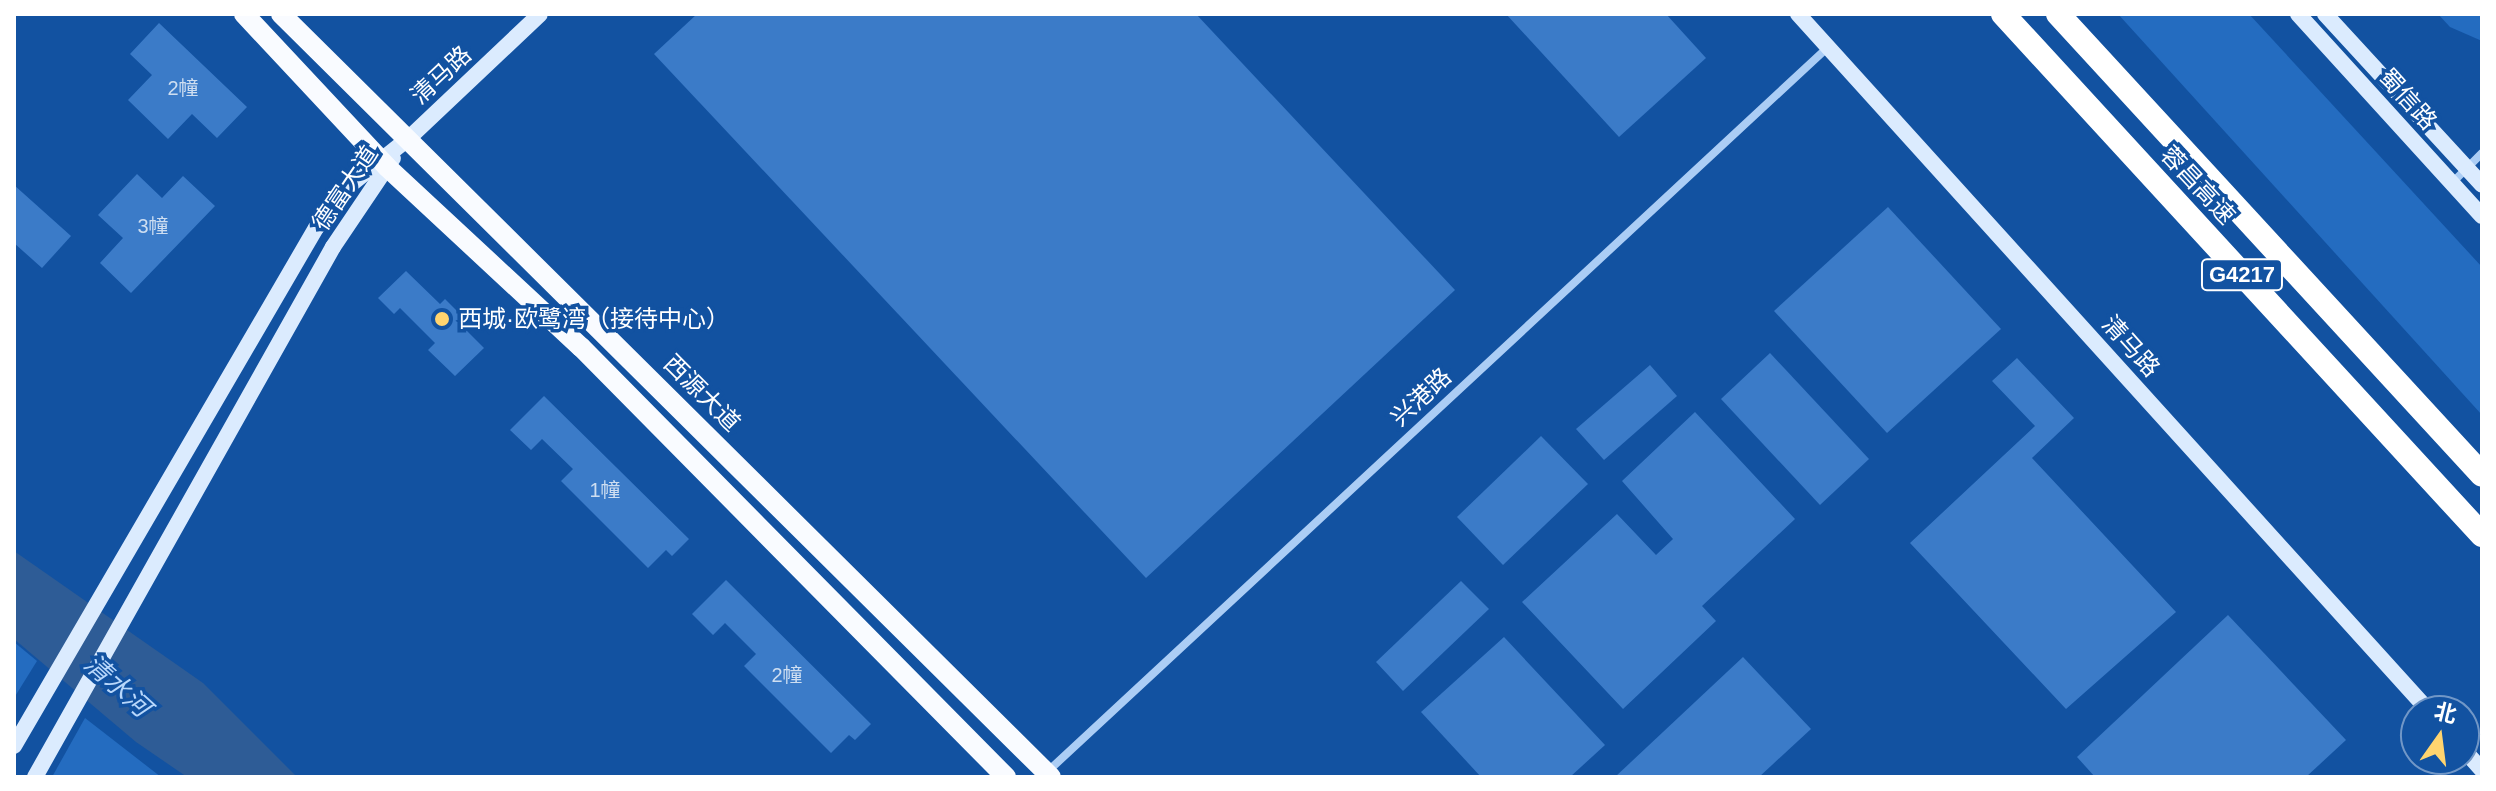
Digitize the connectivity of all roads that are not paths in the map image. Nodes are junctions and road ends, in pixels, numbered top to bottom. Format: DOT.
graph roads {
  1 [pos="244,14"];
  2 [pos="281,14"];
  3 [pos="540,14"];
  4 [pos="1798,14"];
  5 [pos="2003,14"];
  6 [pos="2058,14"];
  7 [pos="2298,14"];
  8 [pos="2325,14"];
  9 [pos="1828,47"];
  10 [pos="409,138"];
  11 [pos="2482,153"];
  12 [pos="384,163"];
  13 [pos="2466,167"];
  14 [pos="2452,183"];
  15 [pos="2482,185"];
  16 [pos="2482,216"];
  17 [pos="2482,475"];
  18 [pos="2482,535"];
  19 [pos="2415,695"];
  20 [pos="15,745"];
  21 [pos="1047,775"];
  22 [pos="35,777"];
  23 [pos="1006,777"];
  1 -- 12 [label="main road"];
  2 -- 10 [label="main road, 西源大道"];
  3 -- 10 [label="main road, 清马路"];
  4 -- 9 [label="main road, 清马路"];
  5 -- 18 [label="highway, 蓉昌高速 / G4217"];
  6 -- 17 [label="highway, 蓉昌高速 / G4217"];
  7 -- 14 [label="main road, 蜀信路"];
  8 -- 13 [label="main road, 蜀信路"];
  9 -- 19 [label="main road, 清马路"];
  9 -- 21 [label="street, 兴港路"];
  10 -- 12 [label="main road, 德富大道"];
  10 -- 21 [label="main road, 西源大道"];
  11 -- 13 [label="street"];
  12 -- 20 [label="main road, 德富大道"];
  12 -- 22 [label="main road, 德富大道"];
  12 -- 23 [label="main road"];
  13 -- 14 [label="street"];
  13 -- 15 [label="main road, 蜀信路"];
  14 -- 16 [label="main road, 蜀信路"];
}
